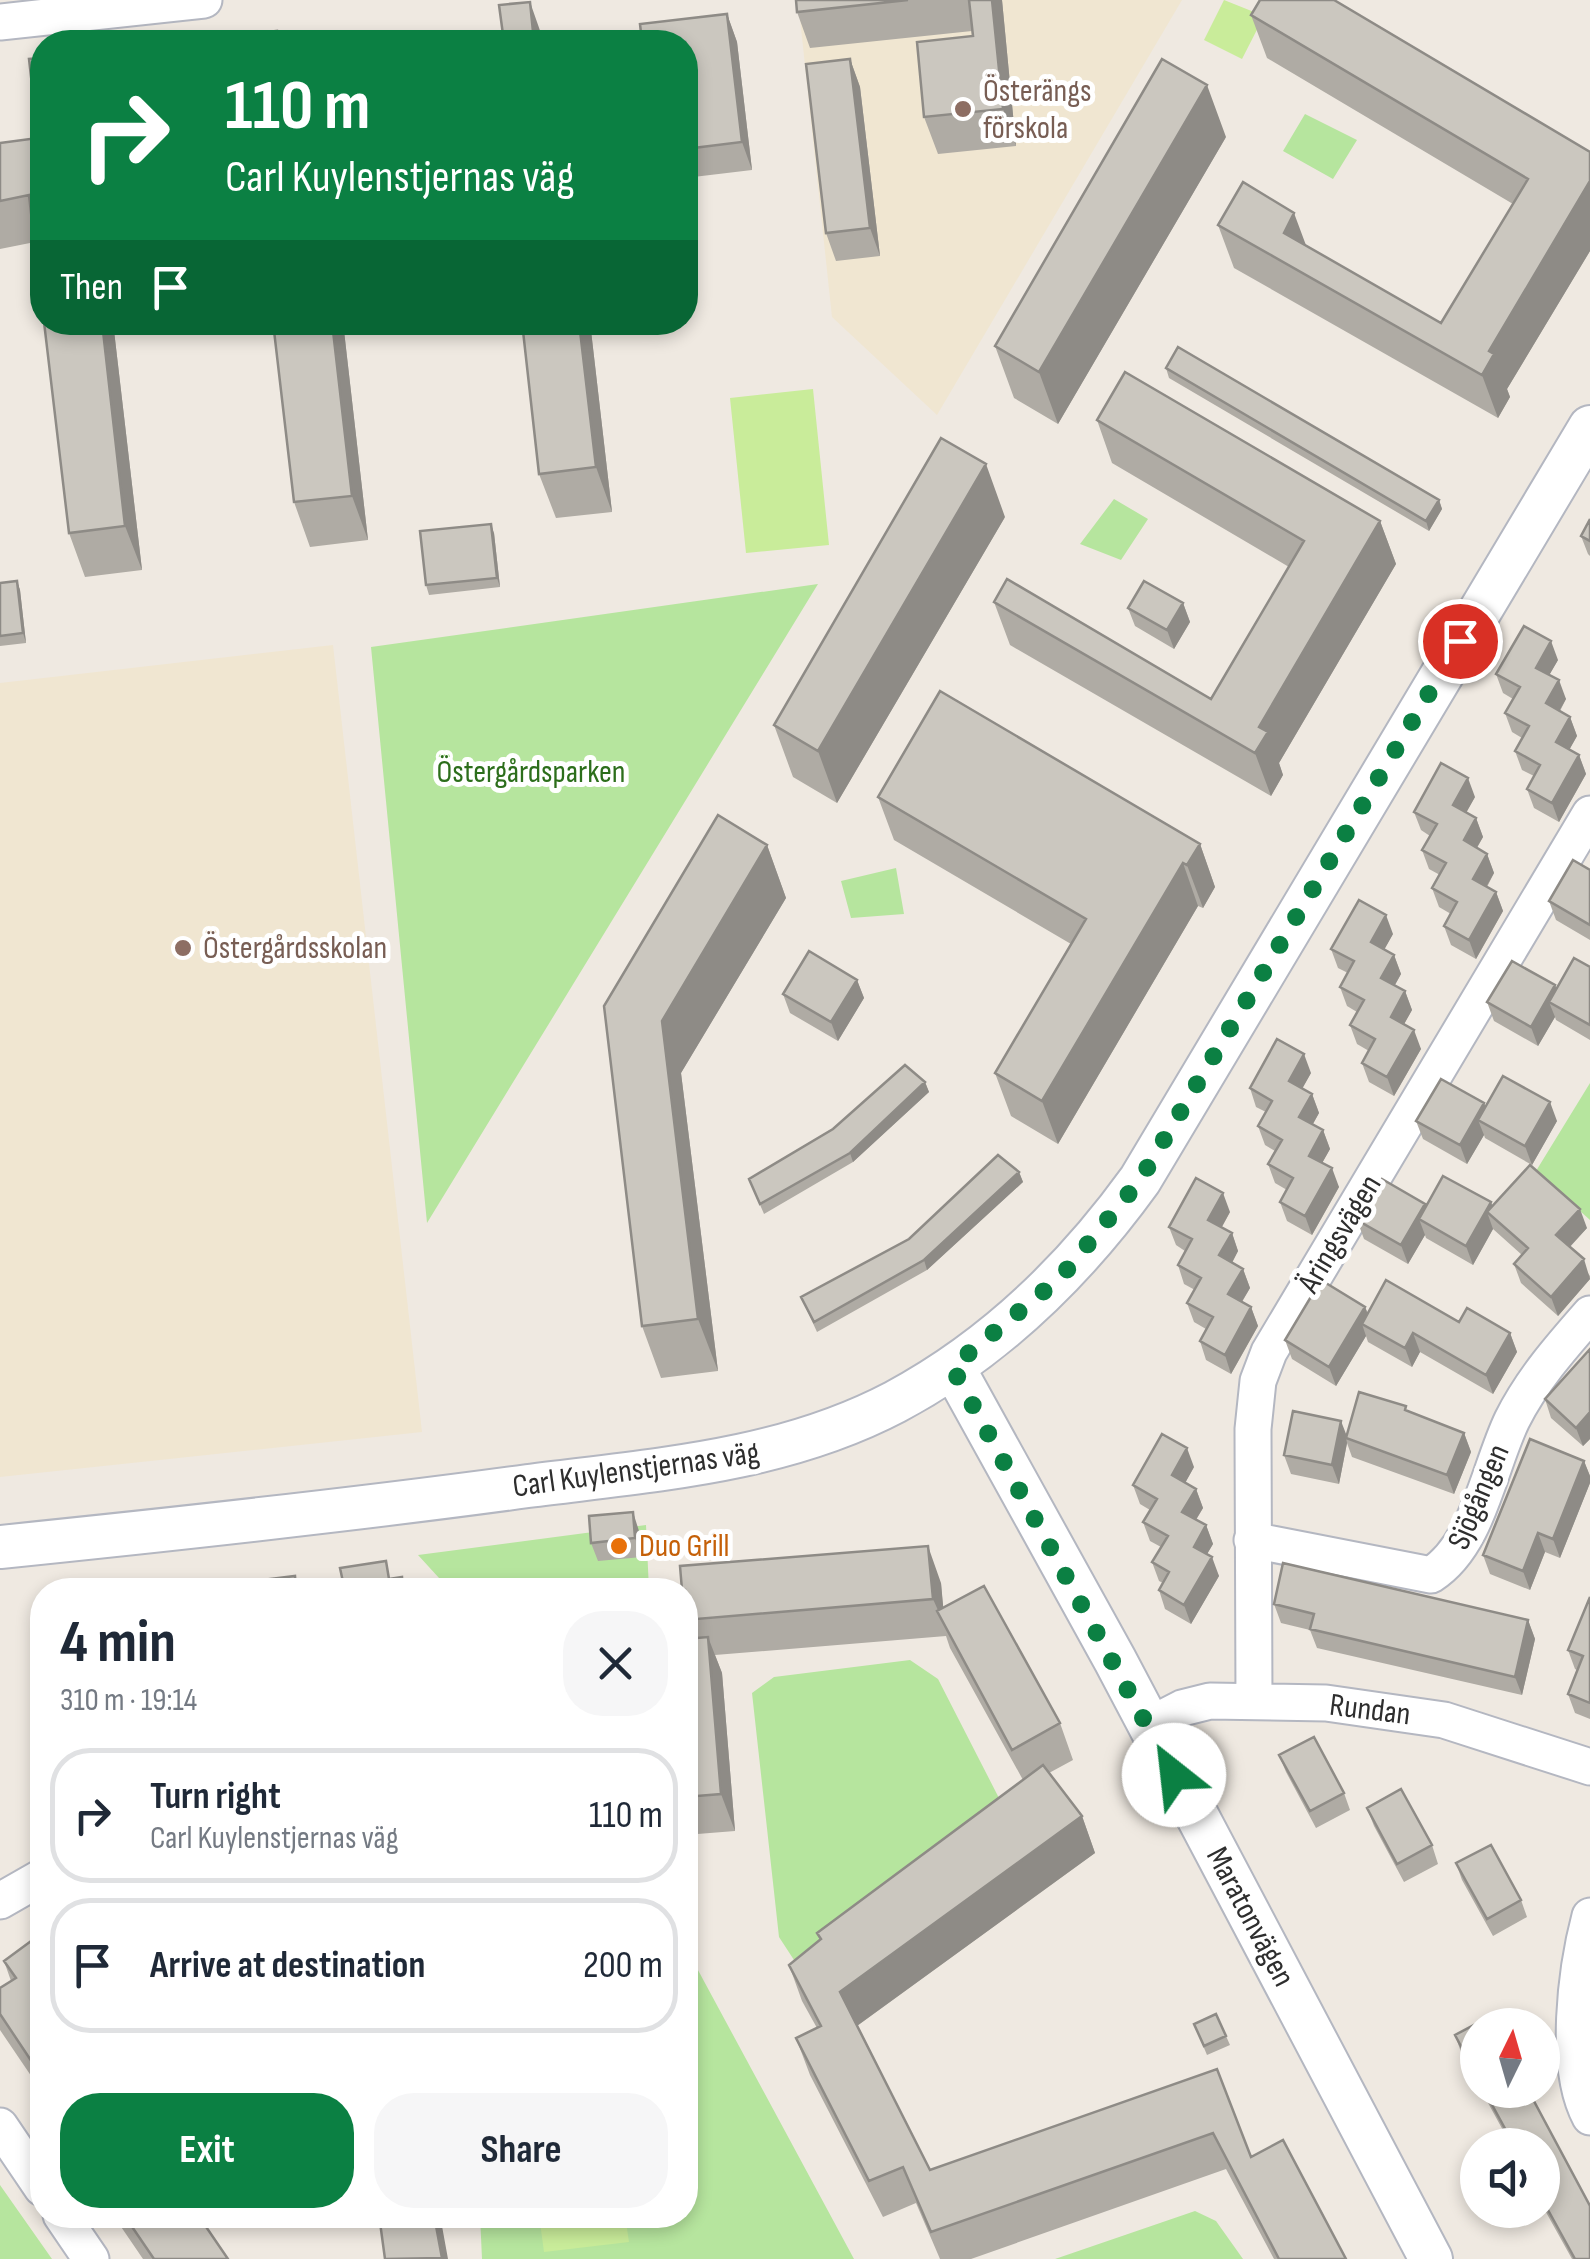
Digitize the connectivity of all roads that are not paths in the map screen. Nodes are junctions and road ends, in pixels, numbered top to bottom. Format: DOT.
graph roads {
  1 [pos="204,0"];
  2 [pos="0,22"];
  3 [pos="1590,426"];
  4 [pos="1590,814"];
  5 [pos="1590,1314"];
  6 [pos="952,1367"];
  7 [pos="1252,1540"];
  8 [pos="0,1547"];
  9 [pos="1254,1701"];
  10 [pos="1147,1726"];
  11 [pos="1590,1767"];
  12 [pos="30,1884"];
  13 [pos="0,1901"];
  14 [pos="1590,1916"];
  15 [pos="1590,2117"];
  16 [pos="0,2126"];
  17 [pos="30,2170"];
  18 [pos="70,2228"];
  19 [pos="91,2259"];
  20 [pos="1431,2259"];
  1 -- 2 [label="street"];
  3 -- 6 [label="street, Carl Kuylenstjernas väg"];
  4 -- 7 [label="street, Äringsvägen"];
  5 -- 7 [label="street, Sjögången"];
  6 -- 8 [label="street, Carl Kuylenstjernas väg"];
  6 -- 10 [label="street, Maratonvägen"];
  7 -- 9 [label="street, Äringsvägen"];
  9 -- 10 [label="street, Rundan"];
  9 -- 11 [label="street, Rundan"];
  10 -- 20 [label="street, Maratonvägen"];
  12 -- 13 [label="street"];
  14 -- 15 [label="street"];
  16 -- 17 [label="street"];
  18 -- 19 [label="street"];
}
